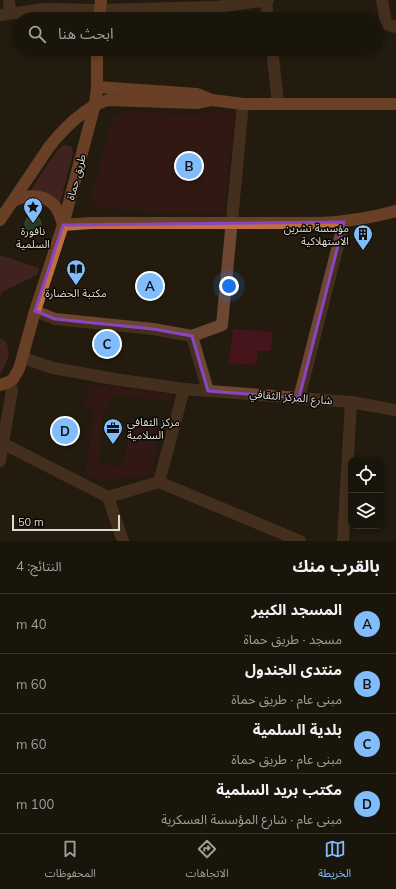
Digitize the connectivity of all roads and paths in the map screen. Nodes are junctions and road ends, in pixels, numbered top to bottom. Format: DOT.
graph roads {
  1 [pos="8,0"];
  2 [pos="267,0"];
  3 [pos="382,0"];
  4 [pos="216,4"];
  5 [pos="100,10"];
  6 [pos="21,12"];
  7 [pos="268,12"];
  8 [pos="5,14"];
  9 [pos="396,27"];
  10 [pos="97,56"];
  11 [pos="273,56"];
  12 [pos="97,87"];
  13 [pos="212,100"];
  14 [pos="278,103"];
  15 [pos="95,104"];
  16 [pos="243,104"];
  17 [pos="396,104"];
  18 [pos="13,201"];
  19 [pos="396,211"];
  20 [pos="0,220"];
  21 [pos="344,222"];
  22 [pos="231,223"];
  23 [pos="63,225"];
  24 [pos="35,311"];
  25 [pos="192,336"];
  26 [pos="23,358"];
  27 [pos="4,383"];
  28 [pos="184,389"];
  29 [pos="208,390"];
  30 [pos="299,398"];
  31 [pos="351,402"];
  32 [pos="396,410"];
  33 [pos="4,444"];
  34 [pos="0,461"];
  35 [pos="159,482"];
  36 [pos="108,497"];
  37 [pos="123,541"];
  38 [pos="300,541"];
  39 [pos="343,541"];
  1 -- 8 [label="street"];
  2 -- 4 [label="street"];
  2 -- 7 [label="street"];
  3 -- 9 [label="street"];
  4 -- 5 [label="street"];
  5 -- 6 [label="street"];
  10 -- 12 [label="main road, طريق حماة"];
  11 -- 14 [label="street"];
  12 -- 13 [label="main road"];
  12 -- 15 [label="main road, طريق حماة"];
  13 -- 15 [label="main road"];
  13 -- 16 [label="main road"];
  14 -- 16 [label="main road"];
  14 -- 17 [label="main road"];
  15 -- 18 [label="main road"];
  15 -- 23 [label="main road, طريق حماة"];
  16 -- 22 [label="street"];
  18 -- 20 [label="main road"];
  18 -- 23 [label="main road"];
  19 -- 21 [label="main road"];
  21 -- 22 [label="main road"];
  21 -- 30 [label="street"];
  22 -- 23 [label="main road"];
  22 -- 25 [label="street"];
  23 -- 24 [label="main road, طريق حماة"];
  24 -- 25 [label="street"];
  24 -- 26 [label="main road, طريق حماة"];
  25 -- 29 [label="street"];
  26 -- 27 [label="main road, طريق حماة"];
  26 -- 28 [label="street, شارع المركز الثقافي"];
  27 -- 33 [label="street"];
  28 -- 29 [label="street, شارع المركز الثقافي"];
  28 -- 35 [label="street"];
  29 -- 30 [label="street, شارع المركز الثقافي"];
  30 -- 31 [label="street, شارع المركز الثقافي"];
  31 -- 32 [label="street, شارع المركز الثقافي"];
  31 -- 39 [label="street"];
  33 -- 34 [label="street"];
  33 -- 36 [label="street"];
  35 -- 36 [label="street"];
  35 -- 38 [label="street"];
  36 -- 37 [label="street"];
}
